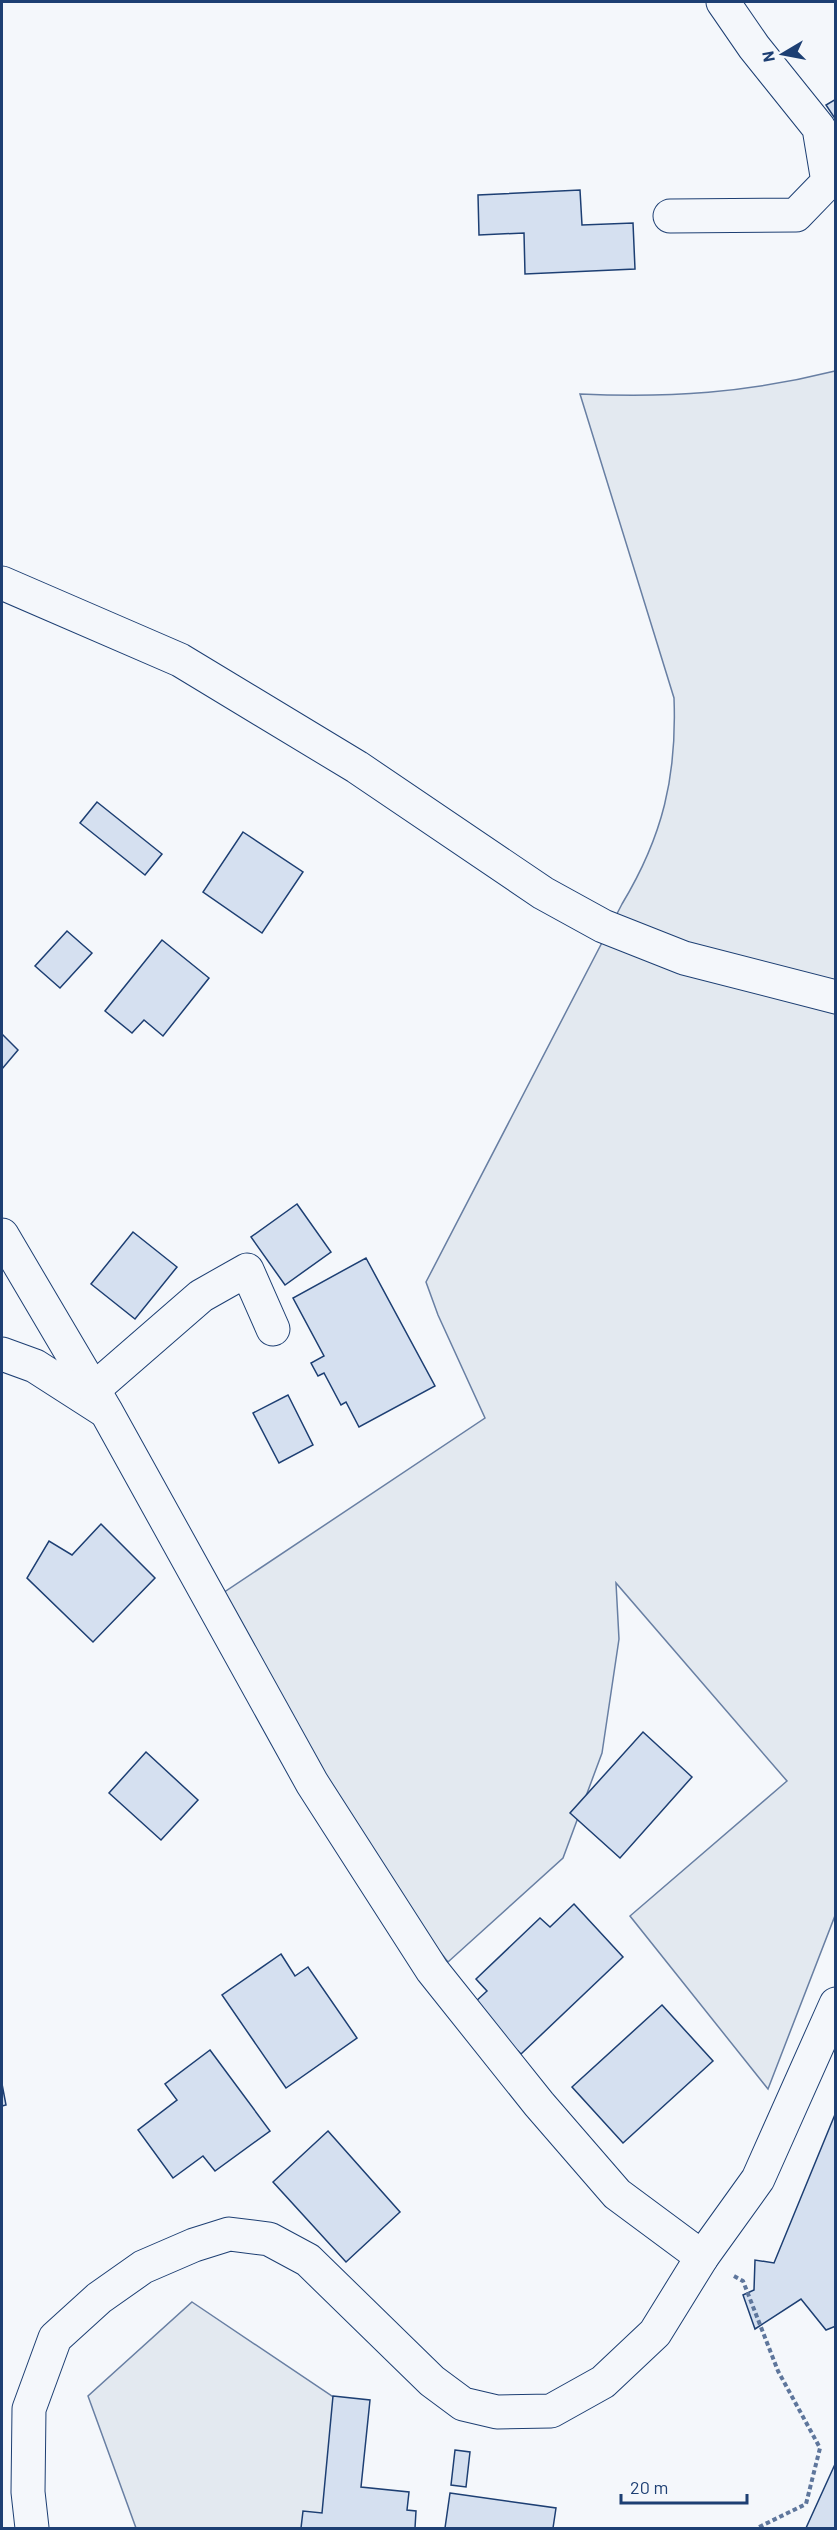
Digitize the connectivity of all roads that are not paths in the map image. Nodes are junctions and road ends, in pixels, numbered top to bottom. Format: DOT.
graph roads {
  1 [pos="723,2"];
  2 [pos="670,216"];
  3 [pos="2,583"];
  4 [pos="836,997"];
  5 [pos="2,1235"];
  6 [pos="273,1329"];
  7 [pos="2,1354"];
  8 [pos="100,1401"];
  9 [pos="836,2004"];
  10 [pos="702,2257"];
  11 [pos="32,2529"];
  1 -- 2 [label="street"];
  3 -- 4 [label="street"];
  5 -- 8 [label="street"];
  6 -- 8 [label="street"];
  7 -- 8 [label="street"];
  8 -- 10 [label="street"];
  9 -- 10 [label="street"];
  10 -- 11 [label="street"];
}
